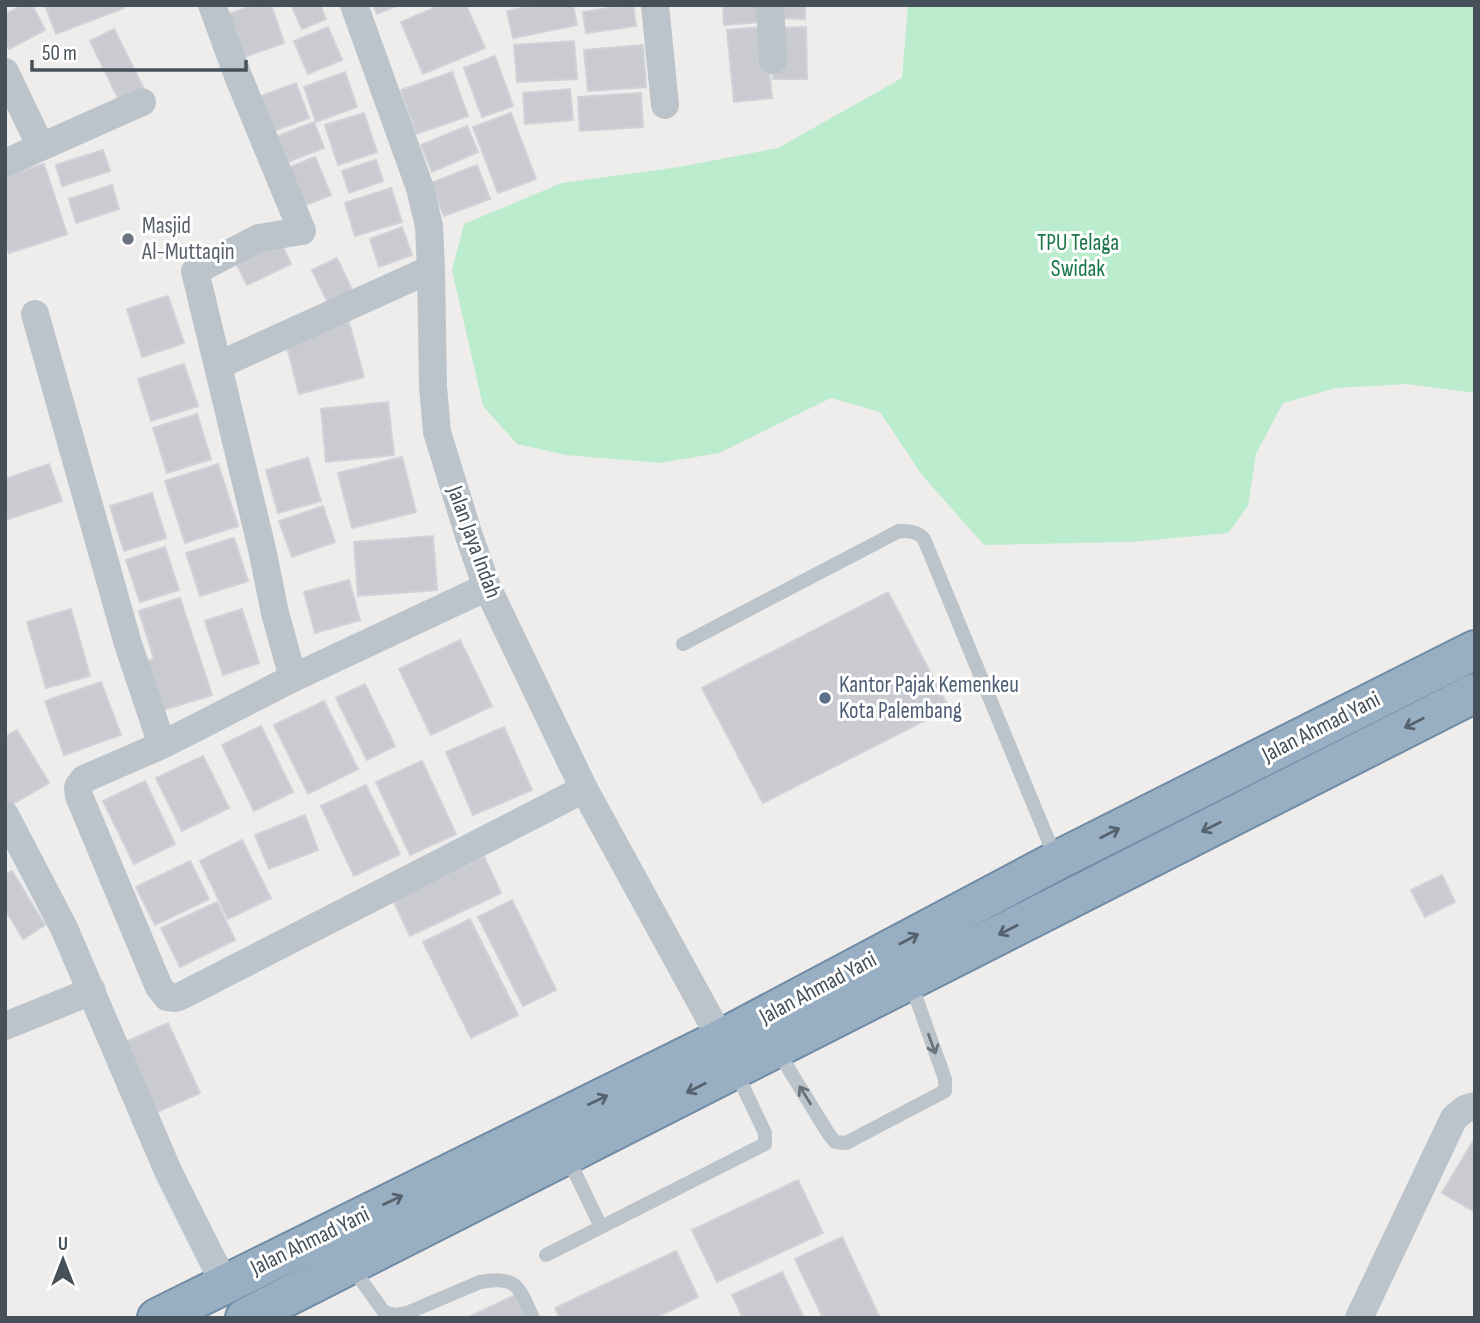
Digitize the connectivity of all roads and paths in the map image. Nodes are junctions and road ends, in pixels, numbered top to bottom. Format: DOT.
graph roads {
  1 [pos="212,5"];
  2 [pos="354,5"];
  3 [pos="655,5"];
  4 [pos="770,5"];
  5 [pos="773,60"];
  6 [pos="5,72"];
  7 [pos="142,102"];
  8 [pos="666,106"];
  9 [pos="41,147"];
  10 [pos="5,163"];
  11 [pos="431,269"];
  12 [pos="35,314"];
  13 [pos="219,365"];
  14 [pos="487,587"];
  15 [pos="683,644"];
  16 [pos="1475,650"];
  17 [pos="293,678"];
  18 [pos="1475,692"];
  19 [pos="162,745"];
  20 [pos="584,789"];
  21 [pos="5,815"];
  22 [pos="1056,861"];
  23 [pos="909,980"];
  24 [pos="92,990"];
  25 [pos="5,1026"];
  26 [pos="775,1048"];
  27 [pos="728,1054"];
  28 [pos="1475,1106"];
  29 [pos="566,1154"];
  30 [pos="601,1227"];
  31 [pos="546,1255"];
  32 [pos="350,1264"];
  33 [pos="224,1283"];
  34 [pos="157,1318"];
  35 [pos="245,1318"];
  36 [pos="533,1318"];
  37 [pos="1359,1318"];
  1 -- 13 [label="street"];
  2 -- 11 [label="street, Jalan Jaya Indah"];
  3 -- 8 [label="street"];
  4 -- 5 [label="street"];
  6 -- 9 [label="street"];
  7 -- 9 [label="street"];
  9 -- 10 [label="street"];
  11 -- 13 [label="street"];
  11 -- 14 [label="street, Jalan Jaya Indah"];
  12 -- 19 [label="street"];
  13 -- 17 [label="street"];
  14 -- 17 [label="street"];
  14 -- 20 [label="street, Jalan Jaya Indah"];
  15 -- 22 [label="lane"];
  22 -- 16 [label="highway, Jalan Ahmad Yani, one-way"];
  17 -- 19 [label="street"];
  18 -- 23 [label="highway, Jalan Ahmad Yani, one-way"];
  19 -- 20 [label="street"];
  20 -- 27 [label="street, Jalan Jaya Indah"];
  21 -- 24 [label="street"];
  27 -- 22 [label="highway, Jalan Ahmad Yani, one-way"];
  23 -- 26 [label="highway, Jalan Ahmad Yani"];
  23 -- 26 [label="lane, one-way"];
  24 -- 25 [label="street"];
  24 -- 33 [label="street"];
  26 -- 27 [label="highway, Jalan Ahmad Yani"];
  27 -- 29 [label="highway, Jalan Ahmad Yani, one-way"];
  27 -- 30 [label="lane"];
  33 -- 27 [label="highway, Jalan Ahmad Yani, one-way"];
  28 -- 37 [label="street"];
  29 -- 30 [label="lane"];
  29 -- 32 [label="highway, Jalan Ahmad Yani"];
  30 -- 31 [label="lane"];
  32 -- 35 [label="highway, Jalan Ahmad Yani"];
  32 -- 36 [label="lane"];
  33 -- 34 [label="highway, Jalan Ahmad Yani"];
}
